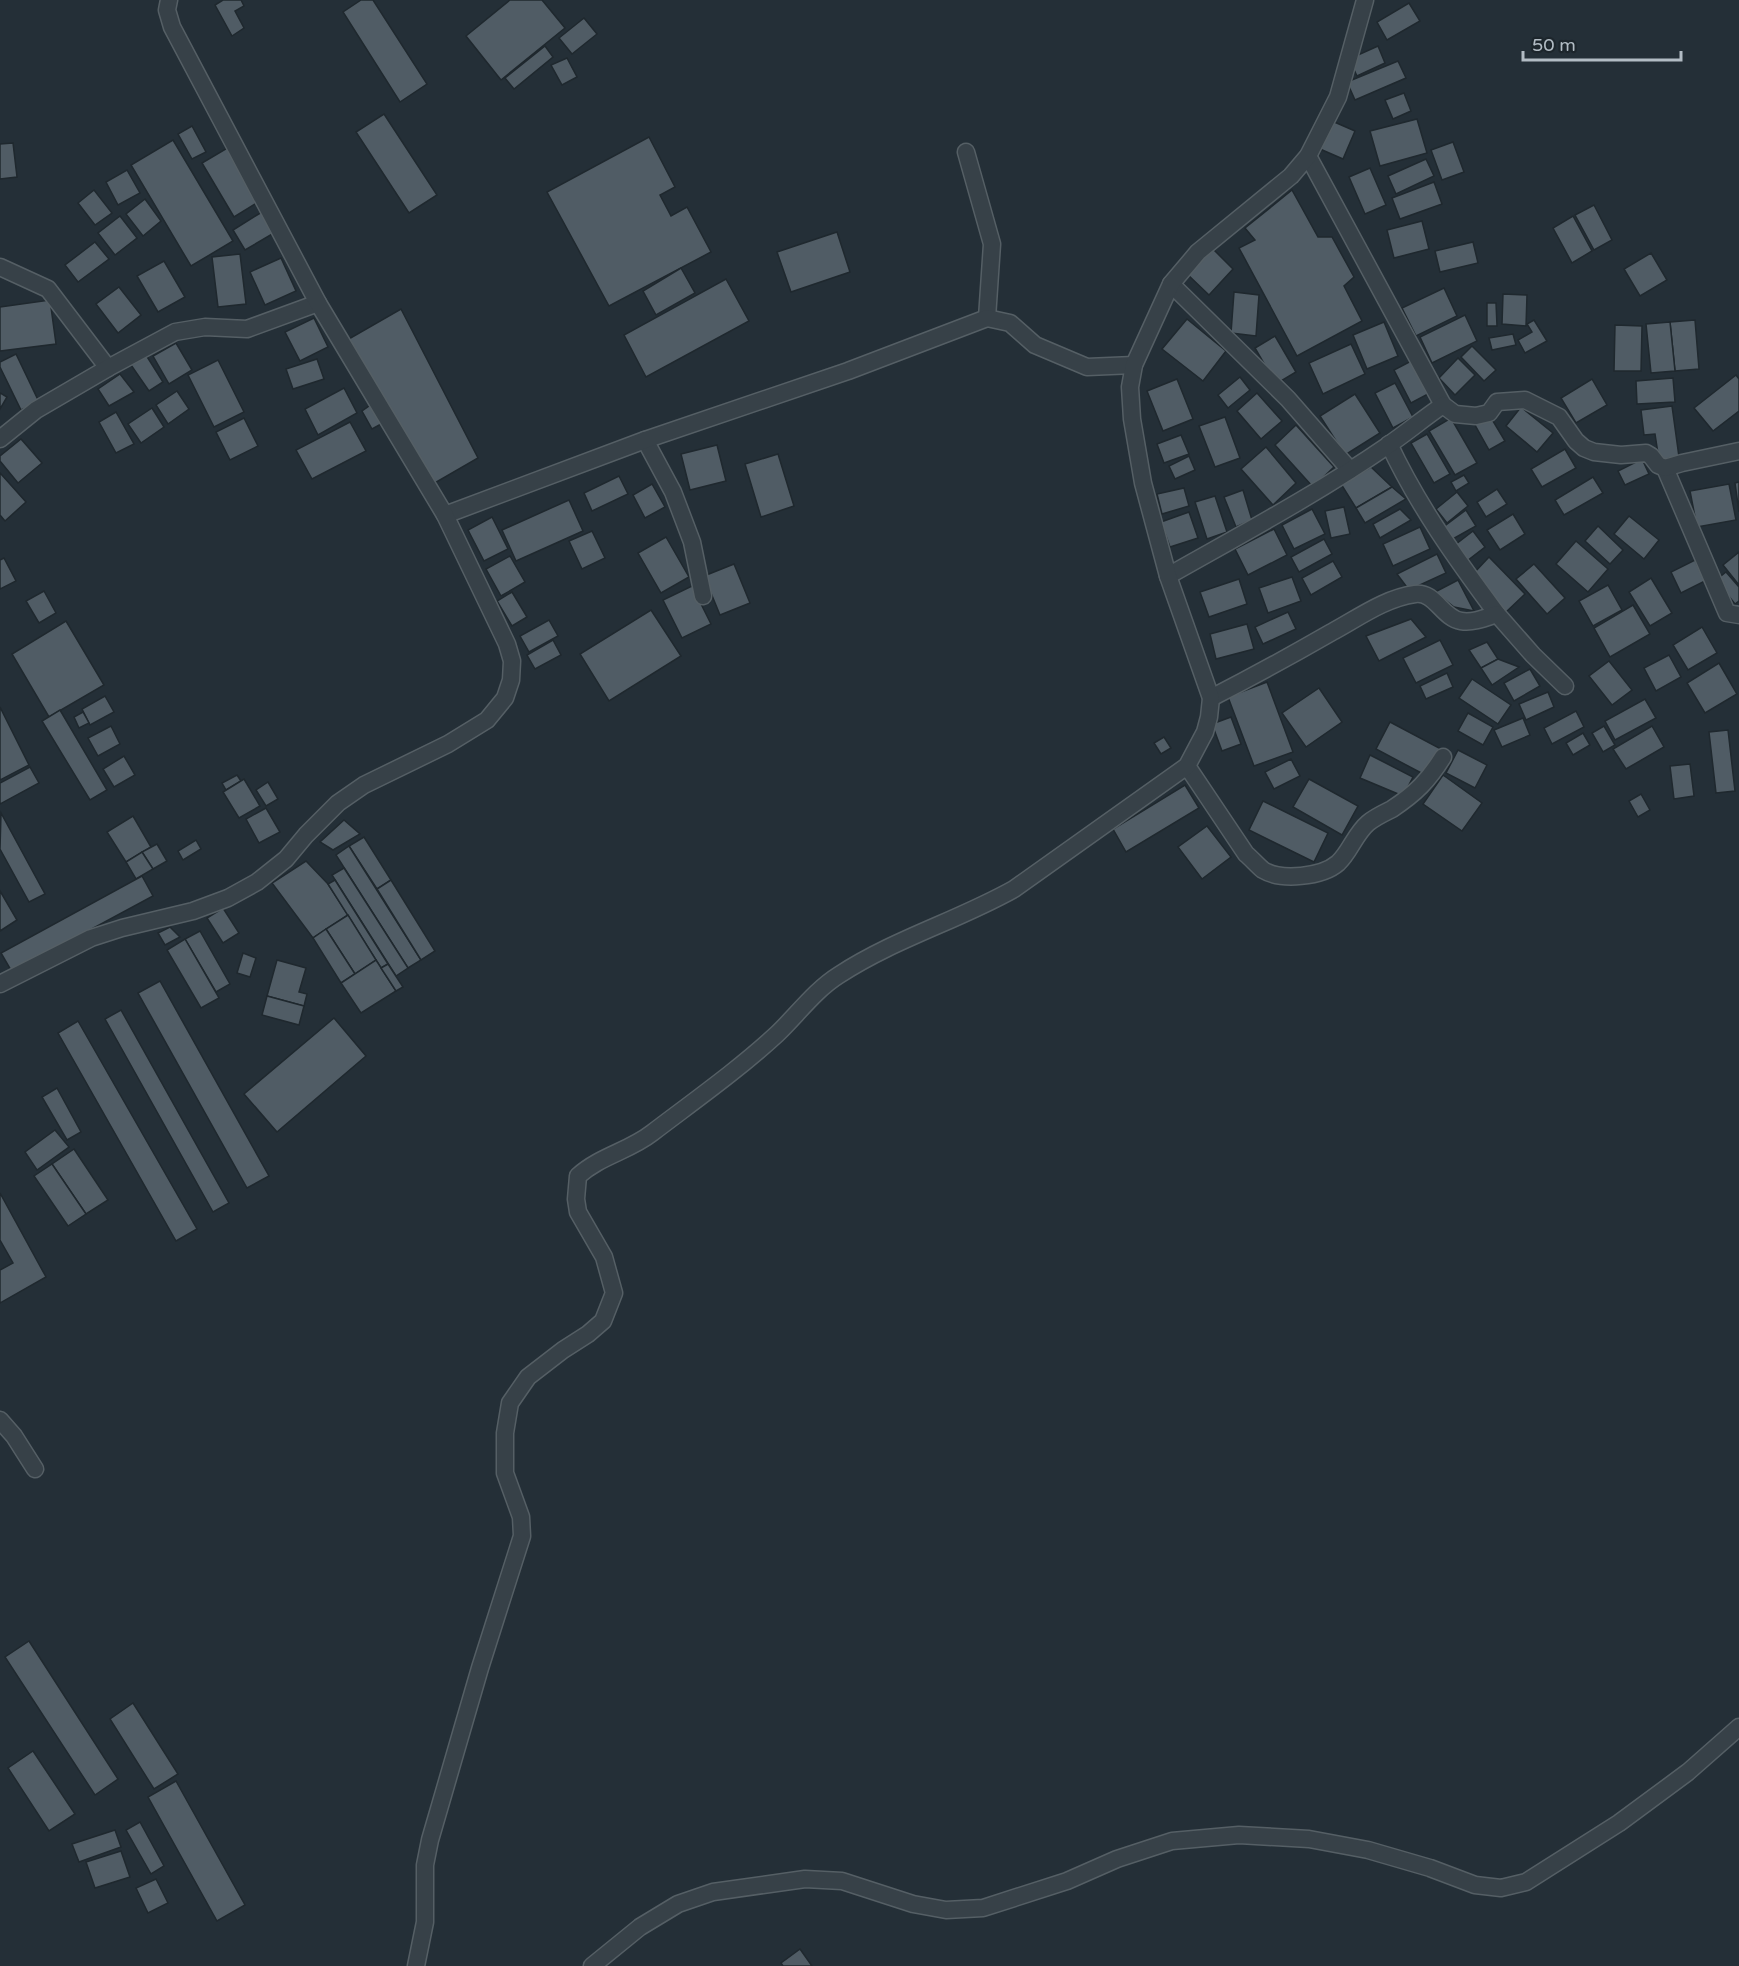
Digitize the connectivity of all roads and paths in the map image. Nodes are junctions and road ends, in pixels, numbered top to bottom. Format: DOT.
graph roads {
  1 [pos="169,0"];
  2 [pos="1365,0"];
  3 [pos="966,153"];
  4 [pos="1308,156"];
  5 [pos="0,267"];
  6 [pos="1171,284"];
  7 [pos="318,303"];
  8 [pos="987,318"];
  9 [pos="1134,365"];
  10 [pos="108,368"];
  11 [pos="1443,405"];
  12 [pos="0,439"];
  13 [pos="645,440"];
  14 [pos="1389,444"];
  15 [pos="1739,451"];
  16 [pos="1665,468"];
  17 [pos="1350,470"];
  18 [pos="445,515"];
  19 [pos="1168,576"];
  20 [pos="703,596"];
  21 [pos="1497,614"];
  22 [pos="1739,615"];
  23 [pos="1565,686"];
  24 [pos="1211,698"];
  25 [pos="1443,757"];
  26 [pos="1187,766"];
  27 [pos="0,984"];
  28 [pos="0,1420"];
  29 [pos="35,1469"];
  30 [pos="1739,1727"];
  31 [pos="416,1966"];
  32 [pos="592,1966"];
  1 -- 7 [label="street"];
  2 -- 4 [label="street"];
  3 -- 8 [label="street"];
  4 -- 6 [label="street"];
  4 -- 11 [label="street"];
  5 -- 10 [label="street"];
  6 -- 9 [label="street"];
  6 -- 17 [label="street"];
  7 -- 10 [label="street"];
  7 -- 18 [label="street"];
  8 -- 9 [label="street"];
  8 -- 13 [label="street"];
  9 -- 19 [label="street"];
  10 -- 12 [label="street"];
  11 -- 14 [label="street"];
  11 -- 16 [label="street"];
  13 -- 18 [label="street"];
  13 -- 20 [label="street"];
  14 -- 17 [label="street"];
  14 -- 21 [label="street"];
  15 -- 16 [label="street"];
  16 -- 22 [label="street"];
  17 -- 19 [label="street"];
  18 -- 27 [label="street"];
  19 -- 24 [label="street"];
  21 -- 23 [label="street"];
  21 -- 24 [label="street"];
  24 -- 26 [label="street"];
  25 -- 26 [label="street"];
  26 -- 31 [label="street"];
  28 -- 29 [label="street"];
  30 -- 32 [label="street"];
}
